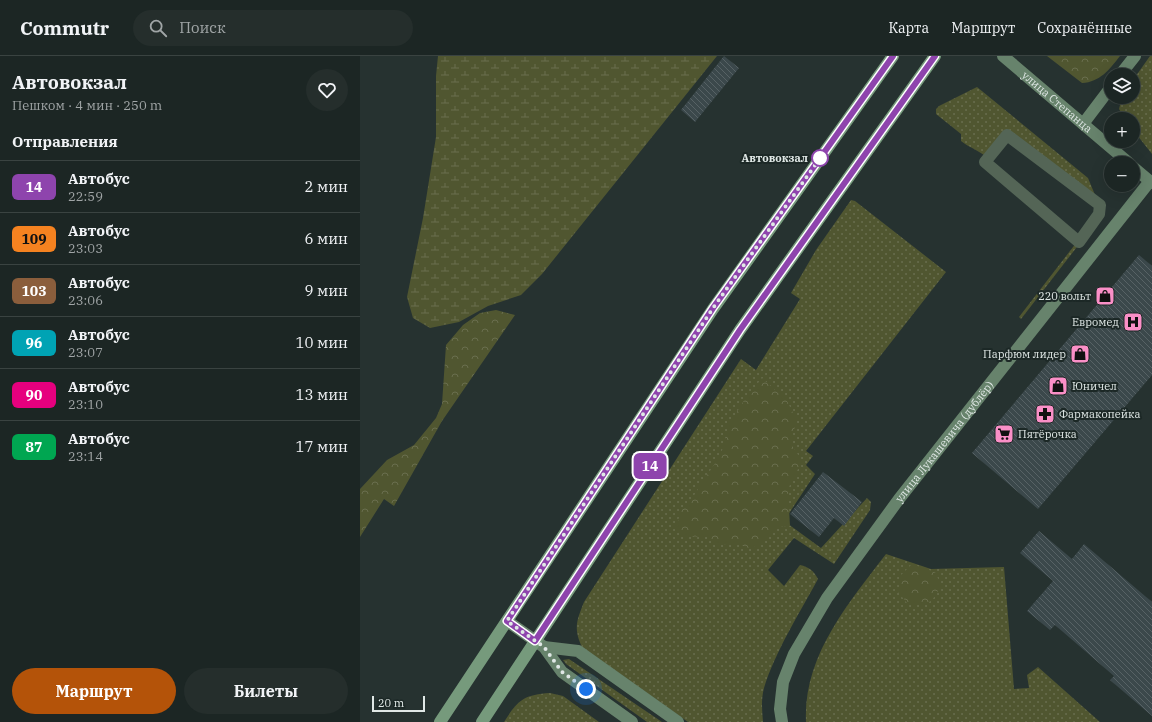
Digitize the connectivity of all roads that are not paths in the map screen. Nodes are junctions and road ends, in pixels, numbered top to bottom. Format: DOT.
graph roads {
  1 [pos="893,56"];
  2 [pos="936,56"];
  3 [pos="1003,56"];
  4 [pos="1135,56"];
  5 [pos="1126,68"];
  6 [pos="1104,96"];
  7 [pos="1083,124"];
  8 [pos="1008,135"];
  9 [pos="1121,156"];
  10 [pos="1140,172"];
  11 [pos="1151,182"];
  12 [pos="507,621"];
  13 [pos="540,644"];
  14 [pos="440,722"];
  15 [pos="482,722"];
  16 [pos="632,722"];
  17 [pos="678,722"];
  18 [pos="782,722"];
  1 -- 12 [label="main road"];
  2 -- 13 [label="main road"];
  3 -- 7 [label="street, улица Степанца"];
  4 -- 5 [label="street"];
  6 -- 7 [label="street"];
  7 -- 9 [label="street, улица Степанца"];
  8 -- 8 [label="street"];
  10 -- 11 [label="street"];
  11 -- 18 [label="street, улица Лукашевича (дублёр)"];
  12 -- 13 [label="street"];
  12 -- 14 [label="main road"];
  13 -- 15 [label="main road"];
  13 -- 16 [label="street"];
  13 -- 17 [label="street"];
}
